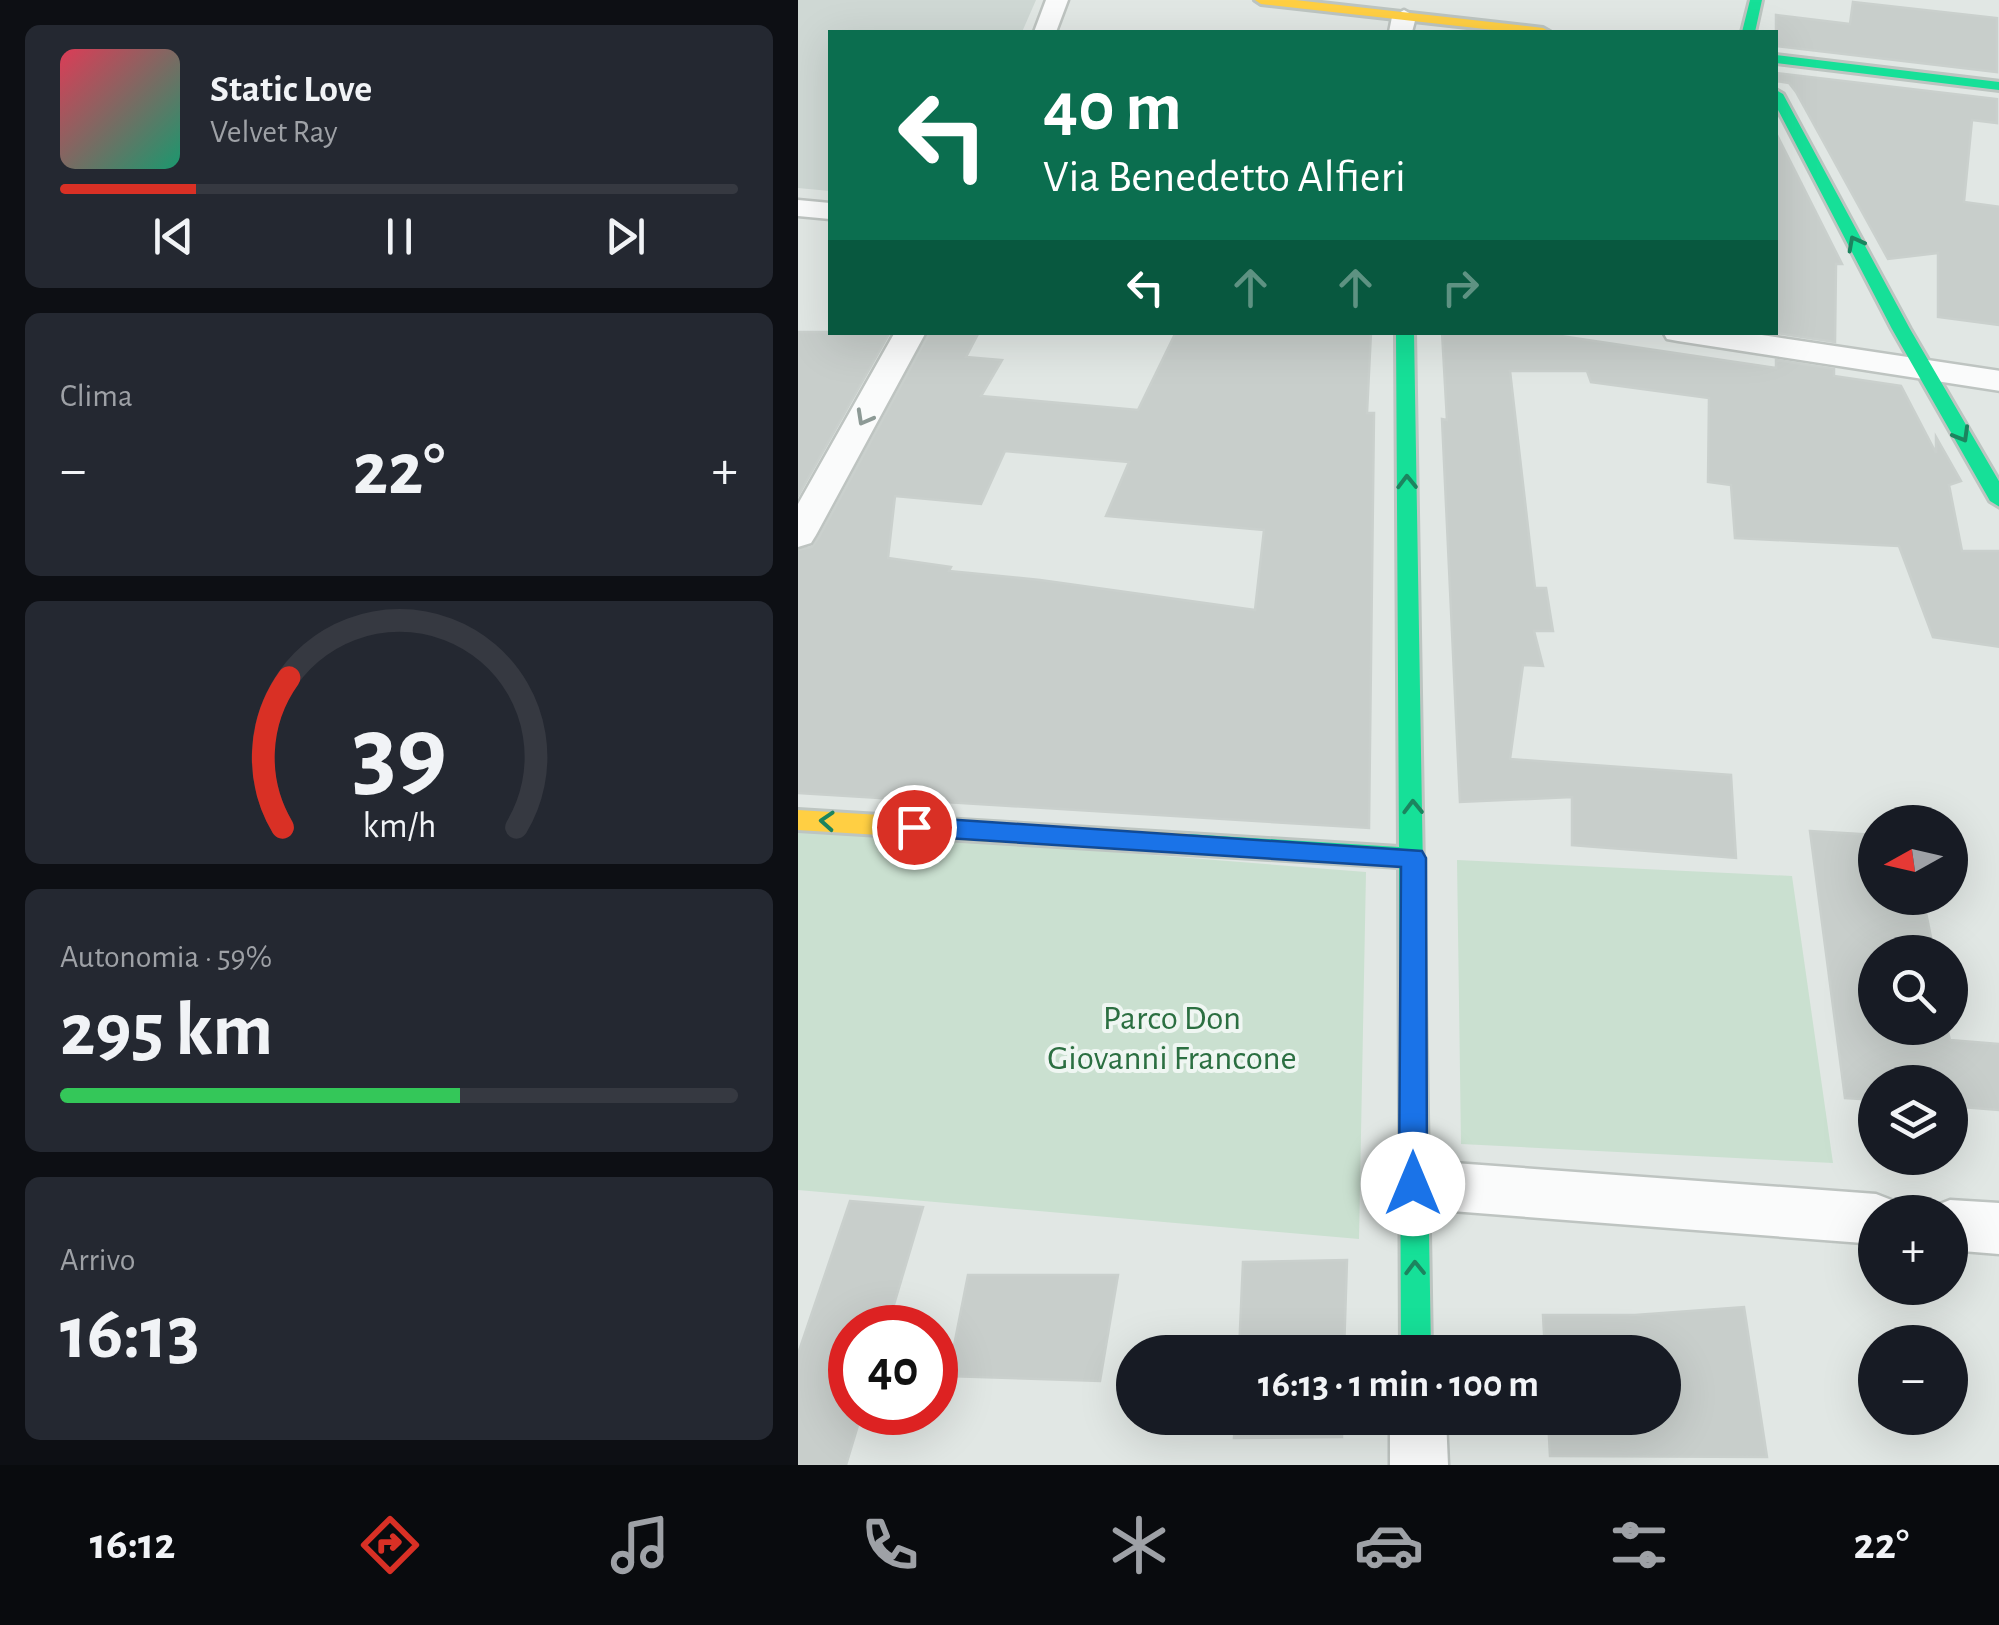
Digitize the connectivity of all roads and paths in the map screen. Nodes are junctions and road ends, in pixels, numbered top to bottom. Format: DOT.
graph roads {
  1 [pos="1057,0"];
  2 [pos="1261,0"];
  3 [pos="1756,0"];
  4 [pos="1402,24"];
  5 [pos="1046,30"];
  6 [pos="1507,30"];
  7 [pos="1748,30"];
  8 [pos="1778,60"];
  9 [pos="2000,86"];
  10 [pos="1778,98"];
  11 [pos="798,208"];
  12 [pos="828,212"];
  13 [pos="909,335"];
  14 [pos="1405,335"];
  15 [pos="1697,335"];
  16 [pos="1924,370"];
  17 [pos="2000,381"];
  18 [pos="2000,501"];
  19 [pos="798,535"];
  20 [pos="798,820"];
  21 [pos="1414,858"];
  22 [pos="1413,1184"];
  23 [pos="1858,1218"];
  24 [pos="1968,1226"];
  25 [pos="2000,1228"];
  26 [pos="1416,1335"];
  27 [pos="1418,1435"];
  28 [pos="1419,1465"];
  1 -- 5 [label="street"];
  2 -- 4 [label="street"];
  3 -- 7 [label="street"];
  4 -- 6 [label="street"];
  8 -- 9 [label="street"];
  16 -- 10 [label="street, one-way"];
  11 -- 12 [label="street"];
  13 -- 19 [label="street, one-way"];
  21 -- 14 [label="street, one-way"];
  15 -- 16 [label="street"];
  16 -- 17 [label="street"];
  16 -- 18 [label="street, one-way"];
  21 -- 20 [label="street, one-way"];
  21 -- 22 [label="street"];
  22 -- 23 [label="street"];
  26 -- 22 [label="street, one-way"];
  24 -- 25 [label="street"];
  27 -- 28 [label="street"];
}
